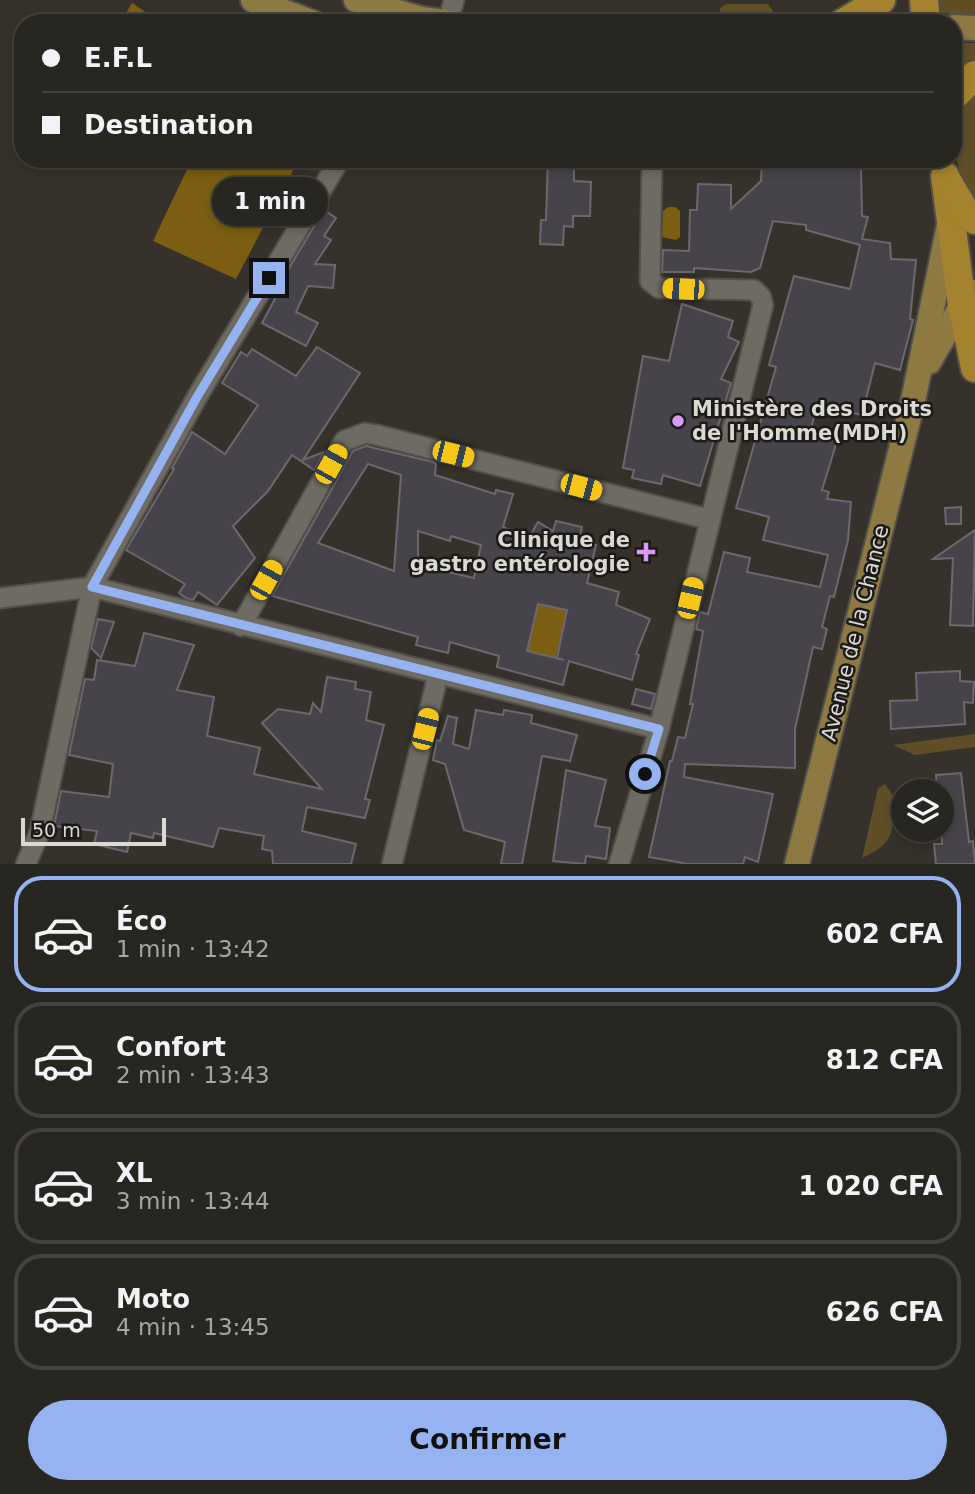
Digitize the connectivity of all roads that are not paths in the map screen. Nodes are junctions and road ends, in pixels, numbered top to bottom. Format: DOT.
graph roads {
  1 [pos="253,0"];
  2 [pos="356,0"];
  3 [pos="881,0"];
  4 [pos="290,14"];
  5 [pos="399,14"];
  6 [pos="858,14"];
  7 [pos="975,75"];
  8 [pos="962,88"];
  9 [pos="335,168"];
  10 [pos="652,168"];
  11 [pos="943,168"];
  12 [pos="962,222"];
  13 [pos="968,299"];
  14 [pos="975,368"];
  15 [pos="913,401"];
  16 [pos="708,519"];
  17 [pos="92,587"];
  18 [pos="0,598"];
  19 [pos="241,626"];
  20 [pos="438,675"];
  21 [pos="659,729"];
  22 [pos="26,864"];
  23 [pos="392,864"];
  24 [pos="619,864"];
  25 [pos="797,864"];
  1 -- 4 [label="main road"];
  2 -- 5 [label="main road"];
  3 -- 6 [label="highway"];
  7 -- 8 [label="highway"];
  9 -- 17 [label="street"];
  10 -- 16 [label="street"];
  11 -- 12 [label="highway"];
  12 -- 13 [label="highway"];
  12 -- 15 [label="main road"];
  13 -- 14 [label="highway"];
  13 -- 15 [label="main road"];
  15 -- 25 [label="main road, Avenue de la Chance"];
  16 -- 19 [label="street"];
  16 -- 21 [label="street"];
  17 -- 18 [label="street"];
  17 -- 19 [label="street"];
  17 -- 22 [label="street"];
  19 -- 20 [label="street"];
  20 -- 21 [label="street"];
  20 -- 23 [label="street"];
  21 -- 24 [label="street"];
}
